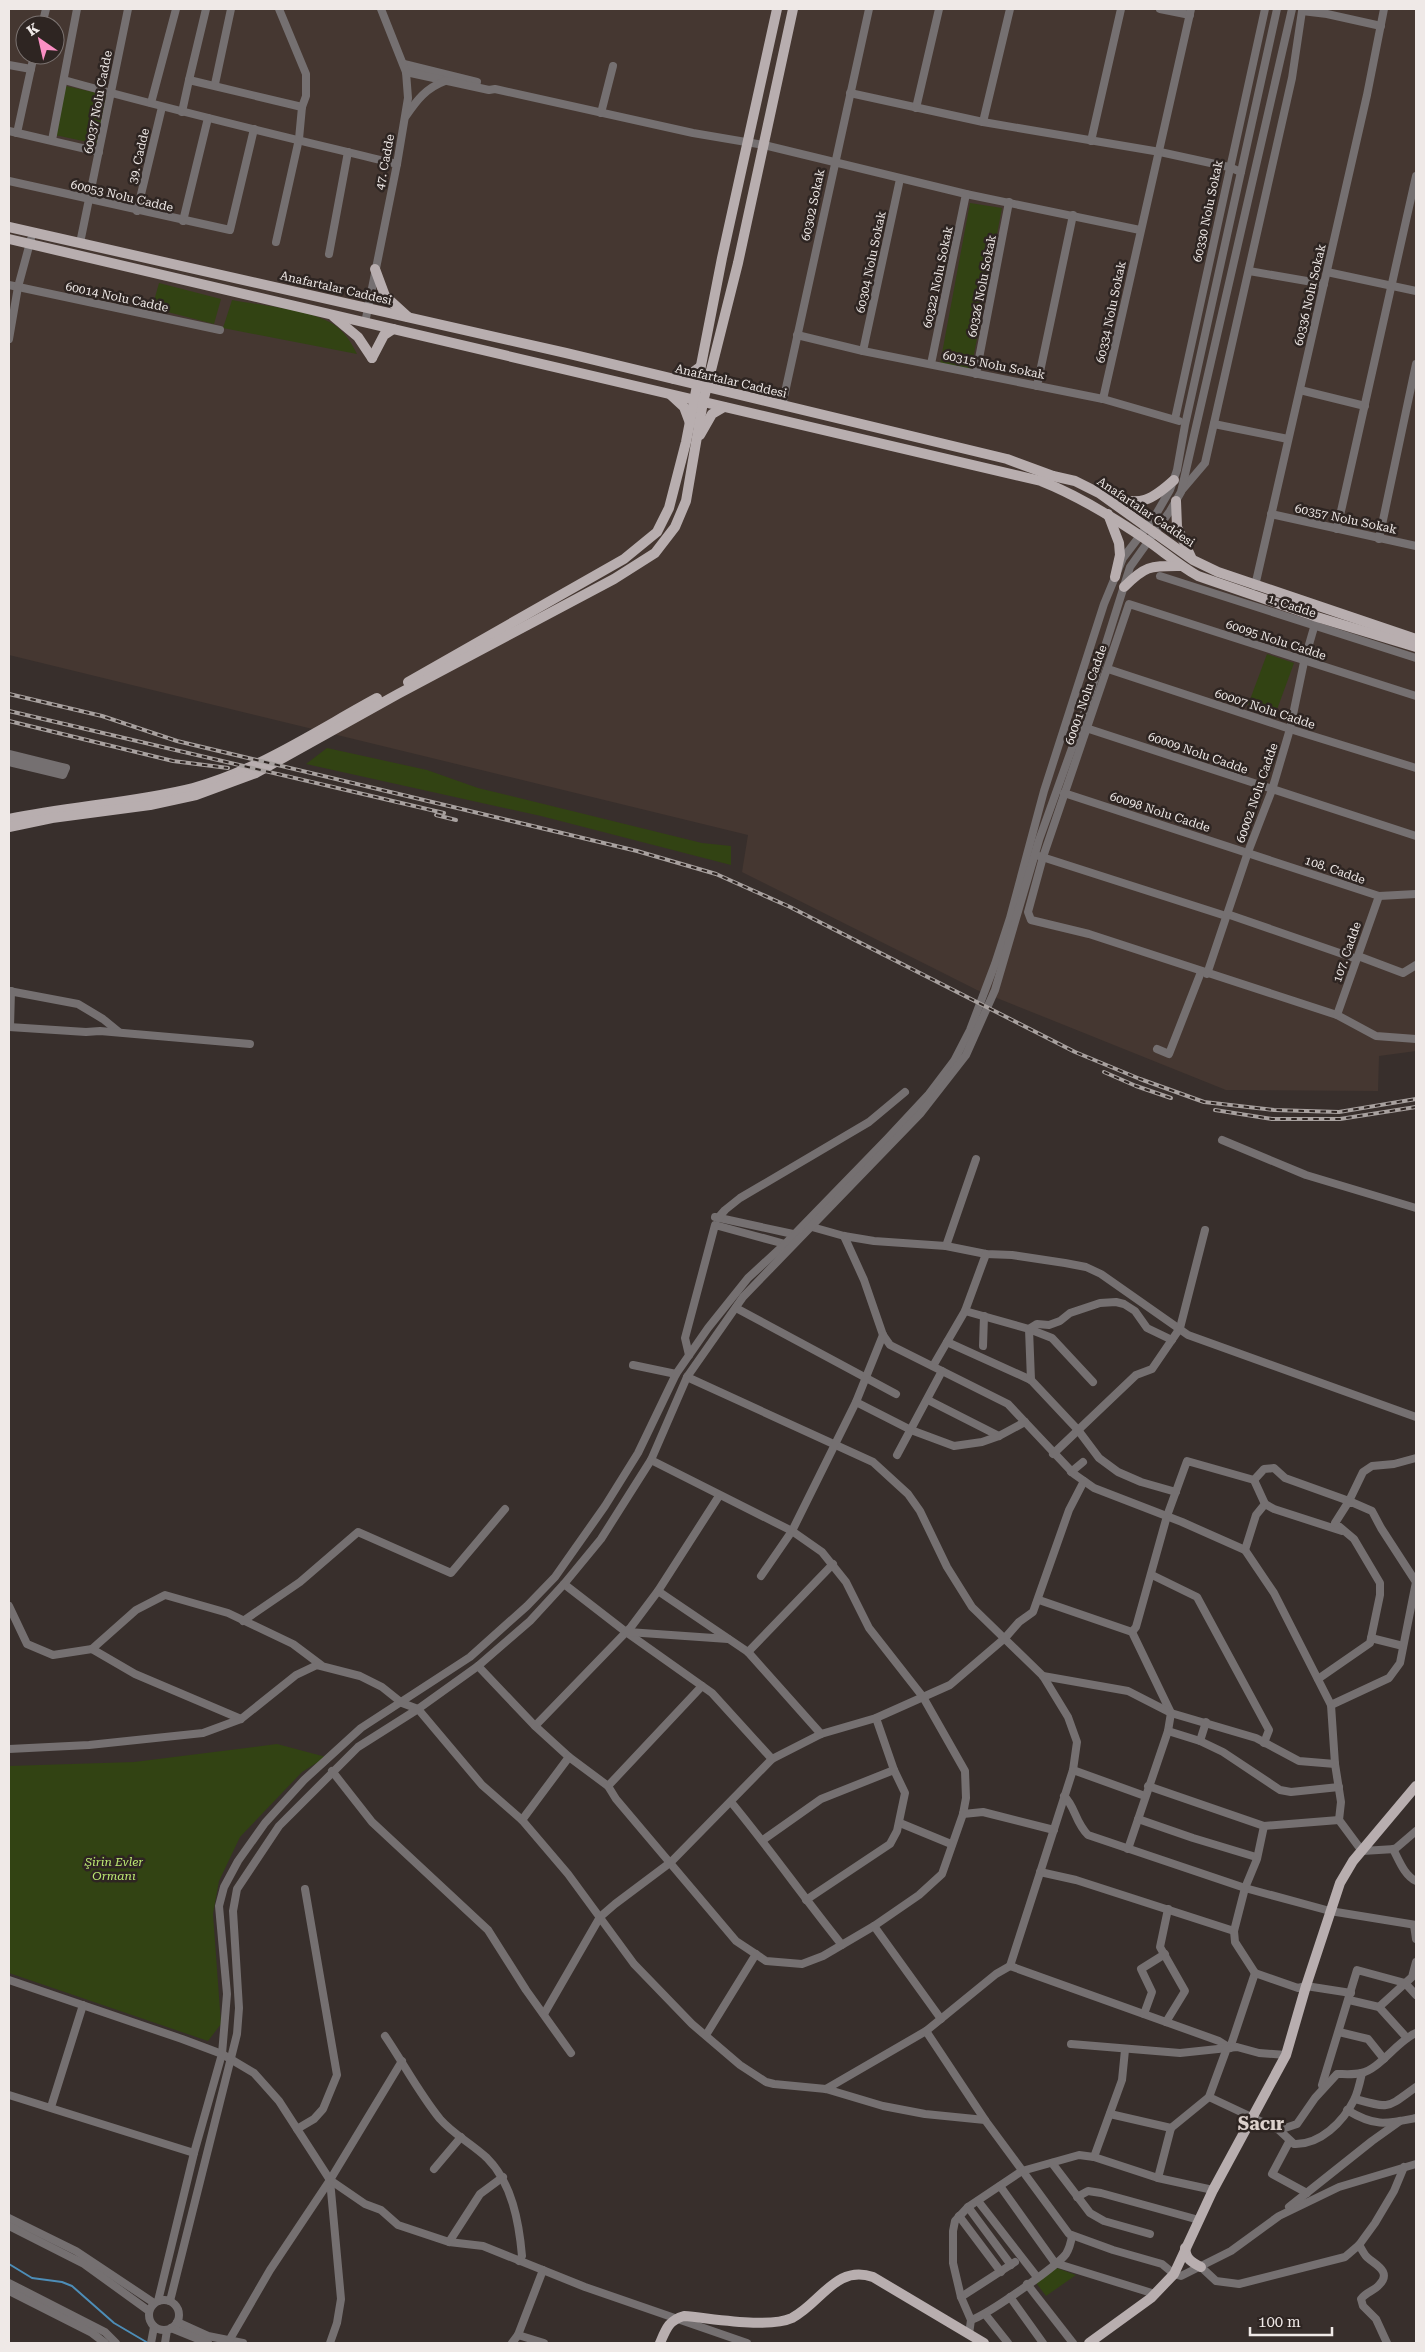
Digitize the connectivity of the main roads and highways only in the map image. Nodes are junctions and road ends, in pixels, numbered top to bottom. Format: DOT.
graph roads {
  1 [pos="777,9"];
  2 [pos="794,9"];
  3 [pos="9,227"];
  4 [pos="9,240"];
  5 [pos="375,269"];
  6 [pos="333,316"];
  7 [pos="408,318"];
  8 [pos="393,329"];
  9 [pos="700,367"];
  10 [pos="671,380"];
  11 [pos="701,387"];
  12 [pos="666,392"];
  13 [pos="699,400"];
  14 [pos="724,407"];
  15 [pos="690,424"];
  16 [pos="696,445"];
  17 [pos="1174,480"];
  18 [pos="1099,493"];
  19 [pos="1178,496"];
  20 [pos="1108,514"];
  21 [pos="1193,560"];
  22 [pos="1181,566"];
  23 [pos="1115,577"];
  24 [pos="1124,587"];
  25 [pos="1416,639"];
  26 [pos="1416,647"];
  27 [pos="396,692"];
  28 [pos="51,814"];
  29 [pos="9,819"];
  30 [pos="9,827"];
  31 [pos="1416,1786"];
  32 [pos="1185,2248"];
  33 [pos="1201,2267"];
  34 [pos="660,2343"];
  35 [pos="984,2343"];
  36 [pos="1088,2343"];
  1 -- 9 [label="main road"];
  2 -- 11 [label="main road"];
  3 -- 7 [label="main road, Anafartalar Caddesi"];
  4 -- 6 [label="main road, Anafartalar Caddesi"];
  5 -- 7 [label="main road"];
  6 -- 8 [label="main road, Anafartalar Caddesi"];
  6 -- 8 [label="main road"];
  7 -- 10 [label="main road, Anafartalar Caddesi"];
  8 -- 12 [label="main road, Anafartalar Caddesi"];
  9 -- 10 [label="main road"];
  9 -- 11 [label="main road"];
  10 -- 11 [label="main road, Anafartalar Caddesi"];
  11 -- 13 [label="main road"];
  11 -- 18 [label="main road, Anafartalar Caddesi"];
  12 -- 13 [label="main road, Anafartalar Caddesi"];
  12 -- 15 [label="main road"];
  13 -- 14 [label="main road, Anafartalar Caddesi"];
  13 -- 15 [label="main road"];
  13 -- 16 [label="main road"];
  14 -- 16 [label="main road"];
  14 -- 20 [label="main road, Anafartalar Caddesi"];
  15 -- 27 [label="main road"];
  16 -- 27 [label="main road"];
  17 -- 18 [label="main road"];
  18 -- 21 [label="main road, Anafartalar Caddesi"];
  19 -- 21 [label="main road"];
  20 -- 22 [label="main road, Anafartalar Caddesi"];
  20 -- 23 [label="main road"];
  21 -- 25 [label="main road, Anafartalar Caddesi"];
  22 -- 24 [label="main road"];
  22 -- 26 [label="main road, Anafartalar Caddesi"];
  27 -- 28 [label="main road"];
  28 -- 29 [label="main road"];
  28 -- 30 [label="main road"];
  31 -- 32 [label="main road"];
  32 -- 33 [label="main road"];
  32 -- 36 [label="main road"];
  34 -- 35 [label="main road"];
}
